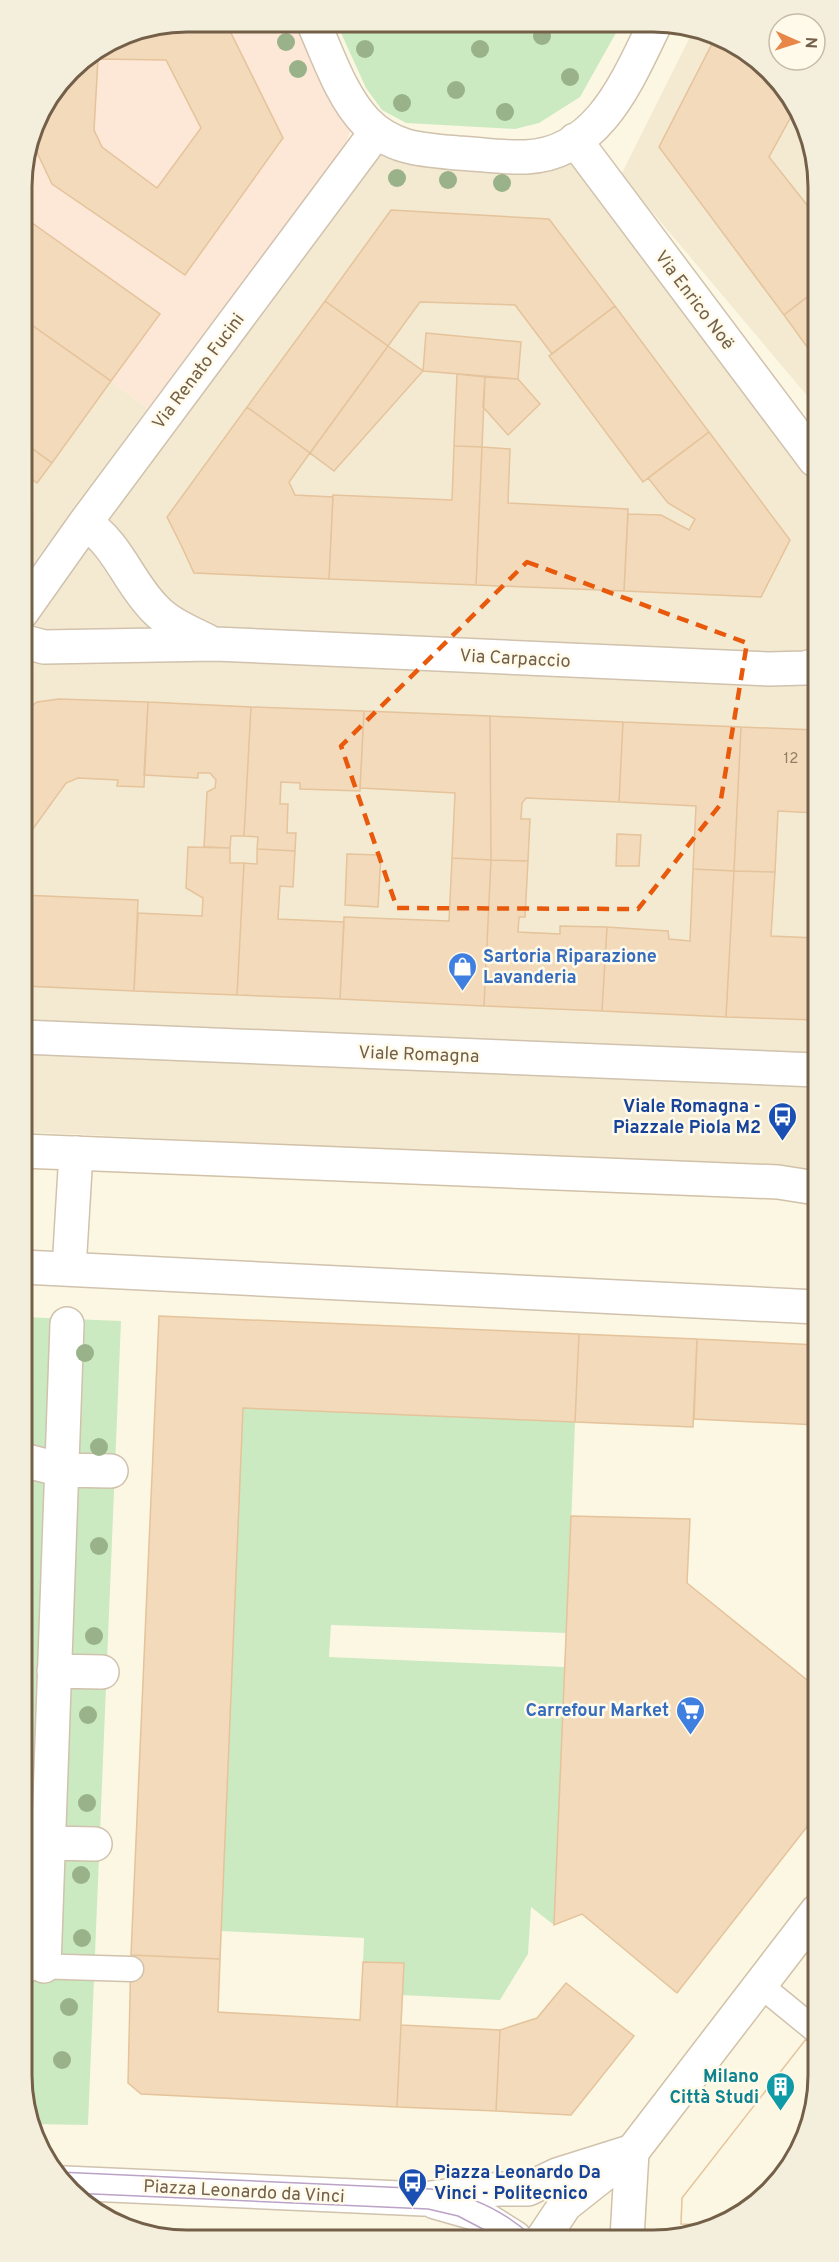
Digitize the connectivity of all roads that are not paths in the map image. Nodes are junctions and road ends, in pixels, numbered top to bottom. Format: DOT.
graph roads {
  1 [pos="318,32"];
  2 [pos="651,32"];
  3 [pos="376,132"];
  4 [pos="575,140"];
  5 [pos="808,450"];
  6 [pos="85,523"];
  7 [pos="32,598"];
  8 [pos="32,644"];
  9 [pos="215,645"];
  10 [pos="808,667"];
  11 [pos="32,1037"];
  12 [pos="808,1070"];
  13 [pos="32,1151"];
  14 [pos="76,1153"];
  15 [pos="807,1185"];
  16 [pos="32,1267"];
  17 [pos="69,1269"];
  18 [pos="807,1307"];
  19 [pos="67,1324"];
  20 [pos="32,1462"];
  21 [pos="62,1470"];
  22 [pos="111,1472"];
  23 [pos="54,1671"];
  24 [pos="102,1672"];
  25 [pos="49,1843"];
  26 [pos="95,1844"];
  27 [pos="807,1924"];
  28 [pos="34,1952"];
  29 [pos="131,1969"];
  30 [pos="760,1985"];
  31 [pos="807,2023"];
  32 [pos="632,2152"];
  33 [pos="76,2184"];
  34 [pos="423,2199"];
  35 [pos="502,2230"];
  36 [pos="548,2230"];
  37 [pos="627,2230"];
  1 -- 3 [label="street"];
  2 -- 4 [label="street"];
  3 -- 4 [label="street"];
  3 -- 6 [label="street, Via Renato Fucini"];
  4 -- 5 [label="street, Via Enrico Noë"];
  6 -- 7 [label="street, Via Renato Fucini"];
  6 -- 9 [label="street, Via Carpaccio"];
  8 -- 9 [label="street, Via Carpaccio"];
  9 -- 10 [label="street, Via Carpaccio"];
  11 -- 12 [label="street, Viale Romagna"];
  13 -- 14 [label="street"];
  14 -- 15 [label="street"];
  14 -- 17 [label="street"];
  16 -- 17 [label="street"];
  17 -- 18 [label="street"];
  19 -- 21 [label="street"];
  20 -- 21 [label="street"];
  21 -- 22 [label="street"];
  21 -- 23 [label="street"];
  23 -- 24 [label="street"];
  23 -- 25 [label="street"];
  25 -- 26 [label="street"];
  25 -- 28 [label="street"];
  27 -- 30 [label="street"];
  28 -- 29 [label="lane"];
  30 -- 31 [label="lane"];
  30 -- 32 [label="street"];
  32 -- 34 [label="street, Piazza Leonardo da Vinci"];
  32 -- 36 [label="street"];
  32 -- 37 [label="street"];
  33 -- 34 [label="street, Piazza Leonardo da Vinci"];
  34 -- 35 [label="street, Piazza Leonardo da Vinci"];
}
